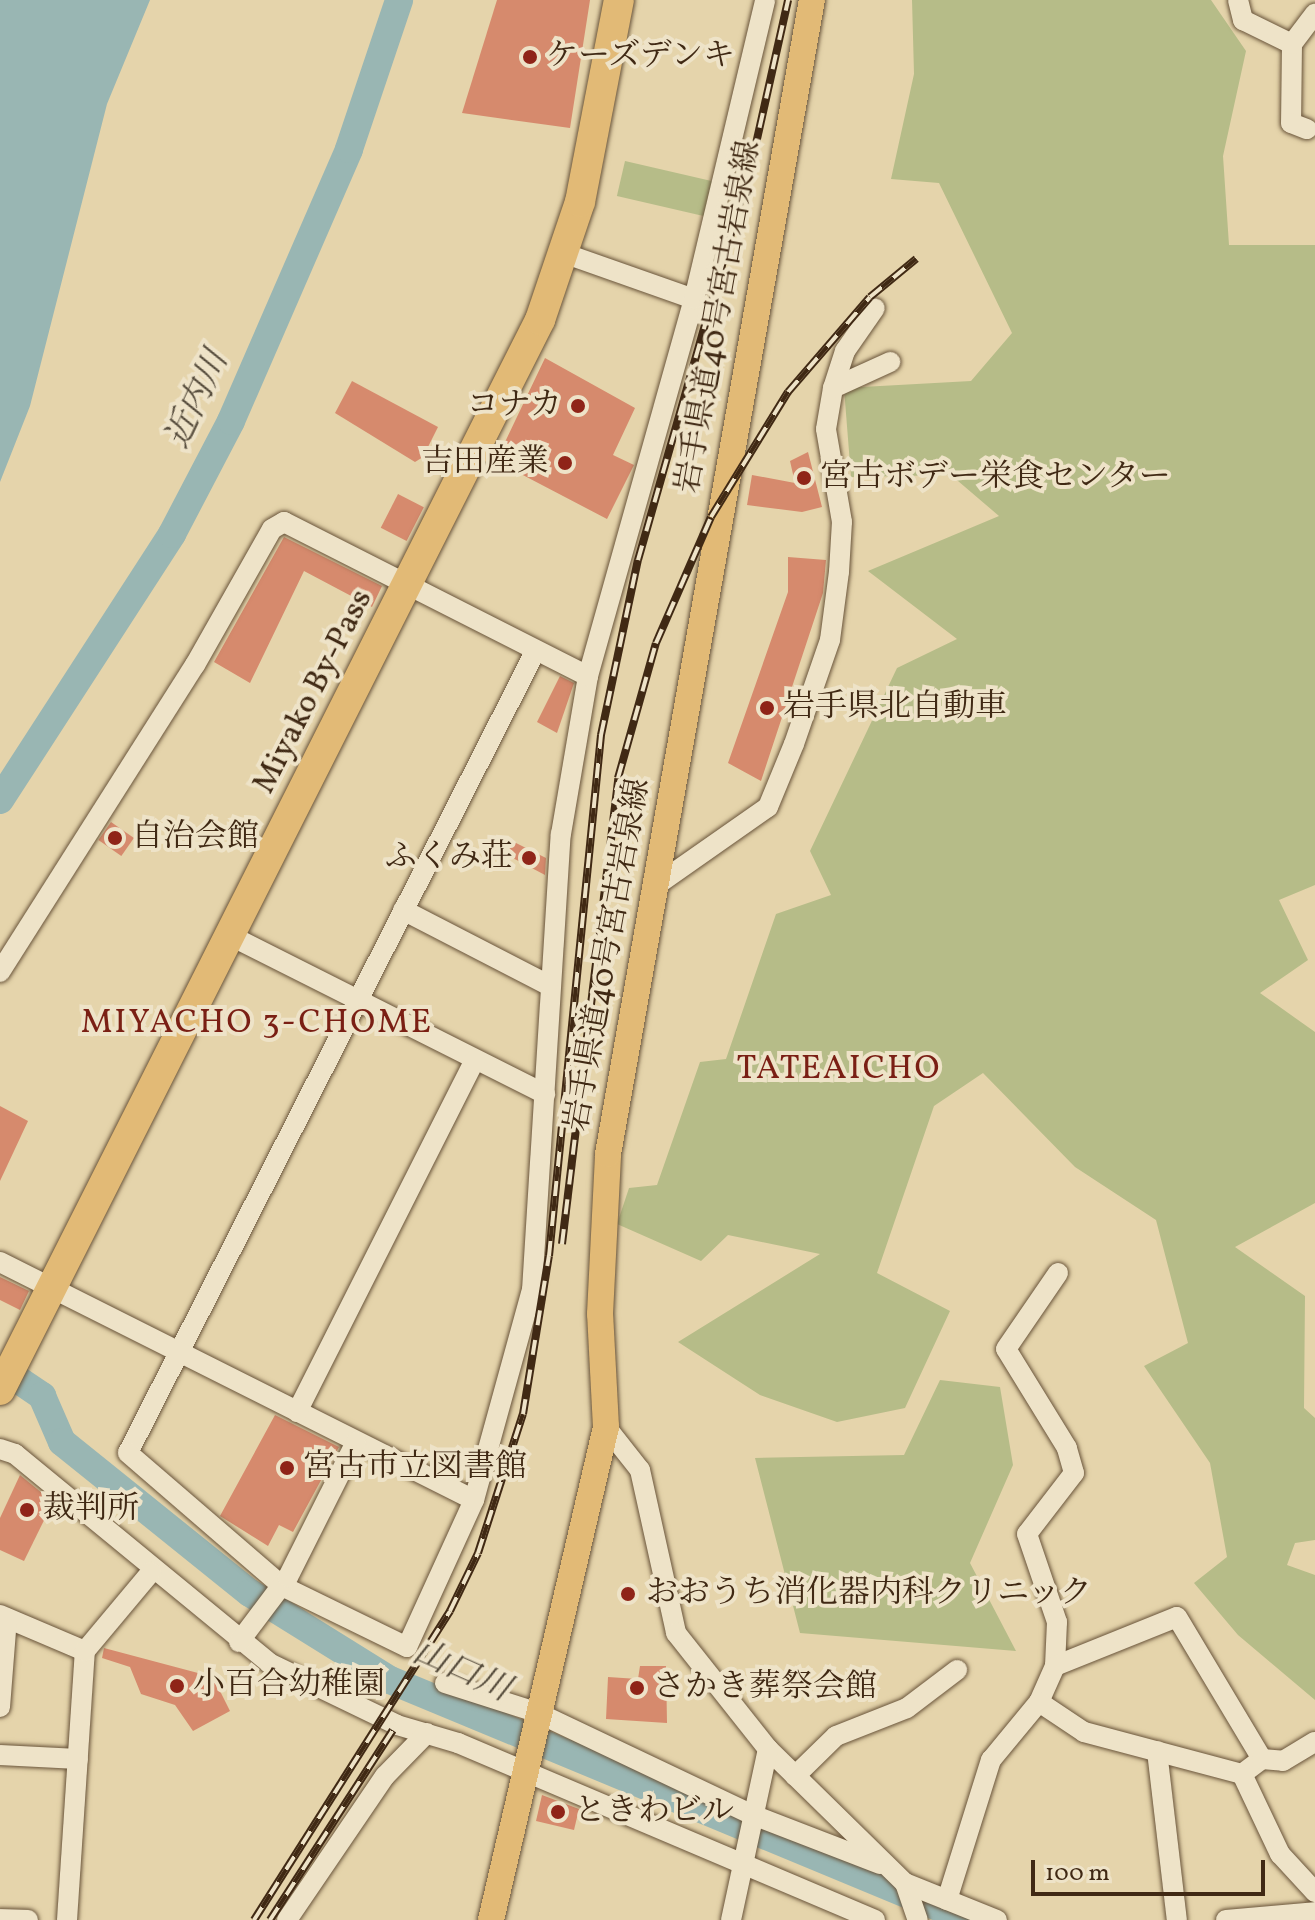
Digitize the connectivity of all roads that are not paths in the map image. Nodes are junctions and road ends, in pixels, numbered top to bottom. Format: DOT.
graph roads {
  1 [pos="619,0"];
  2 [pos="765,0"];
  3 [pos="812,0"];
  4 [pos="1238,0"];
  5 [pos="1315,14"];
  6 [pos="1292,44"];
  7 [pos="1307,129"];
  8 [pos="566,254"];
  9 [pos="694,299"];
  10 [pos="875,308"];
  11 [pos="890,362"];
  12 [pos="833,388"];
  13 [pos="411,583"];
  14 [pos="535,652"];
  15 [pos="588,676"];
  16 [pos="658,884"];
  17 [pos="403,910"];
  18 [pos="229,935"];
  19 [pos="0,972"];
  20 [pos="548,985"];
  21 [pos="358,1000"];
  22 [pos="475,1059"];
  23 [pos="545,1094"];
  24 [pos="0,1262"];
  25 [pos="1058,1273"];
  26 [pos="53,1288"];
  27 [pos="178,1353"];
  28 [pos="0,1390"];
  29 [pos="297,1412"];
  30 [pos="606,1427"];
  31 [pos="356,1442"];
  32 [pos="0,1449"];
  33 [pos="474,1500"];
  34 [pos="151,1572"];
  35 [pos="276,1593"];
  36 [pos="3,1616"];
  37 [pos="245,1634"];
  38 [pos="85,1651"];
  39 [pos="1055,1666"];
  40 [pos="957,1670"];
  41 [pos="445,1683"];
  42 [pos="1039,1702"];
  43 [pos="0,1707"];
  44 [pos="534,1718"];
  45 [pos="427,1733"];
  46 [pos="1315,1742"];
  47 [pos="768,1749"];
  48 [pos="1157,1751"];
  49 [pos="0,1755"];
  50 [pos="78,1759"];
  51 [pos="1262,1759"];
  52 [pos="523,1765"];
  53 [pos="1242,1774"];
  54 [pos="795,1776"];
  55 [pos="753,1817"];
  56 [pos="744,1859"];
  57 [pos="888,1867"];
  58 [pos="909,1889"];
  59 [pos="1315,1892"];
  60 [pos="947,1900"];
  61 [pos="1315,1912"];
  62 [pos="0,1919"];
  63 [pos="28,1920"];
  64 [pos="67,1920"];
  65 [pos="287,1920"];
  66 [pos="491,1920"];
  67 [pos="731,1920"];
  68 [pos="875,1920"];
  69 [pos="918,1920"];
  70 [pos="997,1920"];
  71 [pos="1177,1920"];
  72 [pos="1226,1920"];
  1 -- 8 [label="highway, Miyako By-Pass"];
  2 -- 9 [label="street"];
  3 -- 16 [label="main road, 岩手県道40号宮古岩泉線"];
  4 -- 6 [label="street"];
  5 -- 6 [label="street"];
  6 -- 7 [label="street"];
  8 -- 9 [label="street"];
  8 -- 13 [label="highway, Miyako By-Pass"];
  9 -- 15 [label="street"];
  10 -- 12 [label="street"];
  11 -- 12 [label="street"];
  12 -- 16 [label="street"];
  13 -- 14 [label="street"];
  13 -- 18 [label="highway, Miyako By-Pass"];
  13 -- 19 [label="street"];
  14 -- 15 [label="street"];
  14 -- 17 [label="street"];
  15 -- 20 [label="street"];
  16 -- 30 [label="main road, 岩手県道40号宮古岩泉線"];
  17 -- 20 [label="street"];
  17 -- 21 [label="street"];
  18 -- 21 [label="street"];
  18 -- 26 [label="highway, Miyako By-Pass"];
  20 -- 23 [label="street"];
  21 -- 22 [label="street"];
  21 -- 27 [label="street"];
  22 -- 23 [label="street"];
  22 -- 29 [label="street"];
  23 -- 33 [label="street"];
  24 -- 26 [label="street"];
  25 -- 39 [label="street"];
  26 -- 27 [label="street"];
  26 -- 28 [label="highway, Miyako By-Pass"];
  27 -- 29 [label="street"];
  27 -- 35 [label="street"];
  29 -- 31 [label="street"];
  30 -- 44 [label="main road, 岩手県道40号宮古岩泉線"];
  30 -- 47 [label="street"];
  31 -- 33 [label="street"];
  31 -- 35 [label="street"];
  32 -- 34 [label="street"];
  33 -- 35 [label="street"];
  34 -- 37 [label="street"];
  34 -- 38 [label="street"];
  35 -- 37 [label="street"];
  36 -- 38 [label="street"];
  36 -- 43 [label="street"];
  37 -- 45 [label="street"];
  38 -- 50 [label="street"];
  39 -- 42 [label="street"];
  39 -- 51 [label="street"];
  40 -- 54 [label="street"];
  41 -- 44 [label="street"];
  42 -- 48 [label="street"];
  42 -- 60 [label="street"];
  44 -- 52 [label="main road, 岩手県道40号宮古岩泉線"];
  44 -- 55 [label="street"];
  45 -- 52 [label="street"];
  45 -- 65 [label="street"];
  46 -- 51 [label="street"];
  47 -- 54 [label="street"];
  47 -- 55 [label="street"];
  48 -- 53 [label="street"];
  48 -- 71 [label="street"];
  49 -- 50 [label="street"];
  50 -- 64 [label="street"];
  51 -- 53 [label="street"];
  52 -- 56 [label="street"];
  52 -- 66 [label="main road, 岩手県道40号宮古岩泉線"];
  53 -- 59 [label="street"];
  54 -- 57 [label="street"];
  55 -- 56 [label="street"];
  55 -- 57 [label="street"];
  56 -- 67 [label="street"];
  56 -- 68 [label="street"];
  57 -- 58 [label="street"];
  58 -- 60 [label="street"];
  58 -- 69 [label="street"];
  60 -- 70 [label="street"];
  61 -- 72 [label="street"];
  62 -- 63 [label="street"];
}
